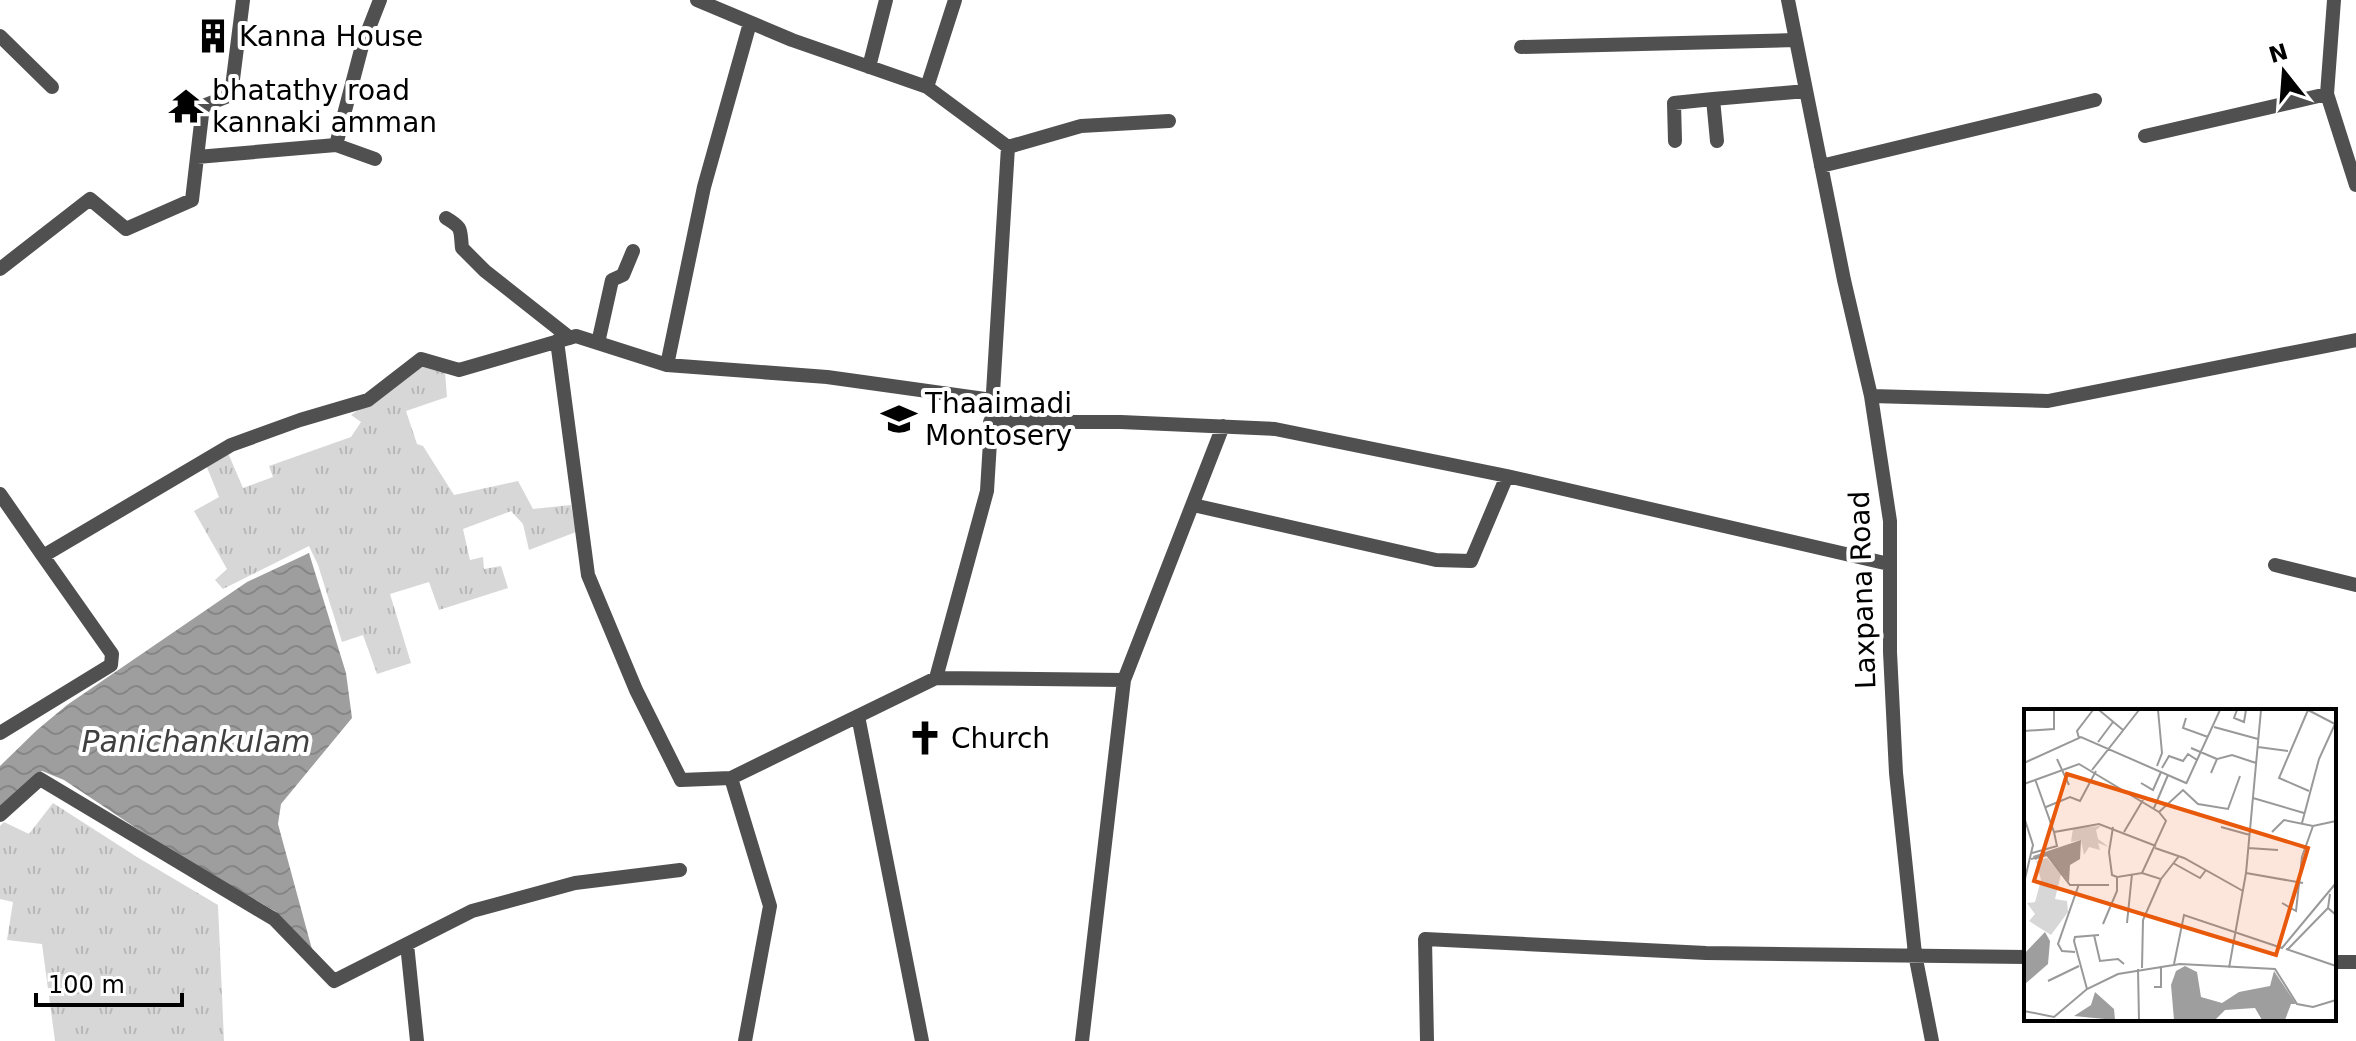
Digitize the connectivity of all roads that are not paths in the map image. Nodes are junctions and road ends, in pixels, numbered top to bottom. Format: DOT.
graph roads {
  1 [pos="243,0"];
  2 [pos="380,0"];
  3 [pos="697,0"];
  4 [pos="886,0"];
  5 [pos="955,0"];
  6 [pos="1788,0"];
  7 [pos="2334,0"];
  8 [pos="750,23"];
  9 [pos="0,36"];
  10 [pos="1796,40"];
  11 [pos="1521,47"];
  12 [pos="869,67"];
  13 [pos="52,87"];
  14 [pos="927,87"];
  15 [pos="1806,91"];
  16 [pos="2327,94"];
  17 [pos="1713,99"];
  18 [pos="2095,100"];
  19 [pos="1169,121"];
  20 [pos="2145,136"];
  21 [pos="1675,141"];
  22 [pos="1717,141"];
  23 [pos="336,145"];
  24 [pos="1008,147"];
  25 [pos="197,157"];
  26 [pos="375,159"];
  27 [pos="1821,166"];
  28 [pos="2356,185"];
  29 [pos="446,218"];
  30 [pos="633,251"];
  31 [pos="0,269"];
  32 [pos="564,339"];
  33 [pos="2356,340"];
  34 [pos="598,343"];
  35 [pos="667,365"];
  36 [pos="1871,396"];
  37 [pos="992,400"];
  38 [pos="990,422"];
  39 [pos="1223,426"];
  40 [pos="1507,476"];
  41 [pos="0,494"];
  42 [pos="1193,505"];
  43 [pos="43,556"];
  44 [pos="1889,564"];
  45 [pos="2275,565"];
  46 [pos="2356,585"];
  47 [pos="936,678"];
  48 [pos="1124,680"];
  49 [pos="858,716"];
  50 [pos="0,733"];
  51 [pos="731,778"];
  52 [pos="0,815"];
  53 [pos="680,870"];
  54 [pos="407,944"];
  55 [pos="1915,954"];
  56 [pos="2024,957"];
  57 [pos="417,1041"];
  58 [pos="745,1041"];
  59 [pos="922,1041"];
  60 [pos="1082,1041"];
  61 [pos="1427,1041"];
  62 [pos="1932,1041"];
  1 -- 25 [label="street"];
  2 -- 23 [label="street"];
  3 -- 8 [label="street"];
  4 -- 12 [label="street"];
  5 -- 14 [label="street"];
  6 -- 10 [label="street, Laxpana Road"];
  7 -- 16 [label="street"];
  8 -- 12 [label="street"];
  8 -- 35 [label="street"];
  9 -- 13 [label="street"];
  10 -- 11 [label="street"];
  10 -- 15 [label="street, Laxpana Road"];
  12 -- 14 [label="street"];
  14 -- 24 [label="street"];
  15 -- 17 [label="street"];
  15 -- 27 [label="street, Laxpana Road"];
  16 -- 20 [label="street"];
  16 -- 28 [label="street"];
  17 -- 21 [label="street"];
  17 -- 22 [label="street"];
  18 -- 27 [label="street"];
  19 -- 24 [label="street"];
  23 -- 25 [label="street"];
  23 -- 26 [label="street"];
  24 -- 37 [label="street"];
  25 -- 31 [label="street"];
  27 -- 36 [label="street, Laxpana Road"];
  29 -- 32 [label="street"];
  30 -- 34 [label="street"];
  32 -- 34 [label="street"];
  32 -- 43 [label="street"];
  32 -- 51 [label="street"];
  33 -- 36 [label="street"];
  34 -- 35 [label="street"];
  35 -- 37 [label="street"];
  36 -- 44 [label="street, Laxpana Road"];
  37 -- 38 [label="street"];
  38 -- 39 [label="street"];
  38 -- 47 [label="street"];
  39 -- 40 [label="street"];
  39 -- 42 [label="street"];
  40 -- 42 [label="street"];
  40 -- 44 [label="street"];
  41 -- 43 [label="street"];
  42 -- 48 [label="street"];
  43 -- 50 [label="street"];
  44 -- 55 [label="street, Laxpana Road"];
  45 -- 46 [label="street"];
  47 -- 48 [label="street"];
  47 -- 49 [label="street"];
  48 -- 60 [label="street"];
  49 -- 51 [label="street"];
  49 -- 59 [label="street"];
  51 -- 58 [label="street"];
  52 -- 54 [label="street"];
  53 -- 54 [label="street"];
  54 -- 57 [label="street"];
  55 -- 56 [label="street"];
  55 -- 61 [label="street"];
  55 -- 62 [label="street, Laxpana Road"];
}
